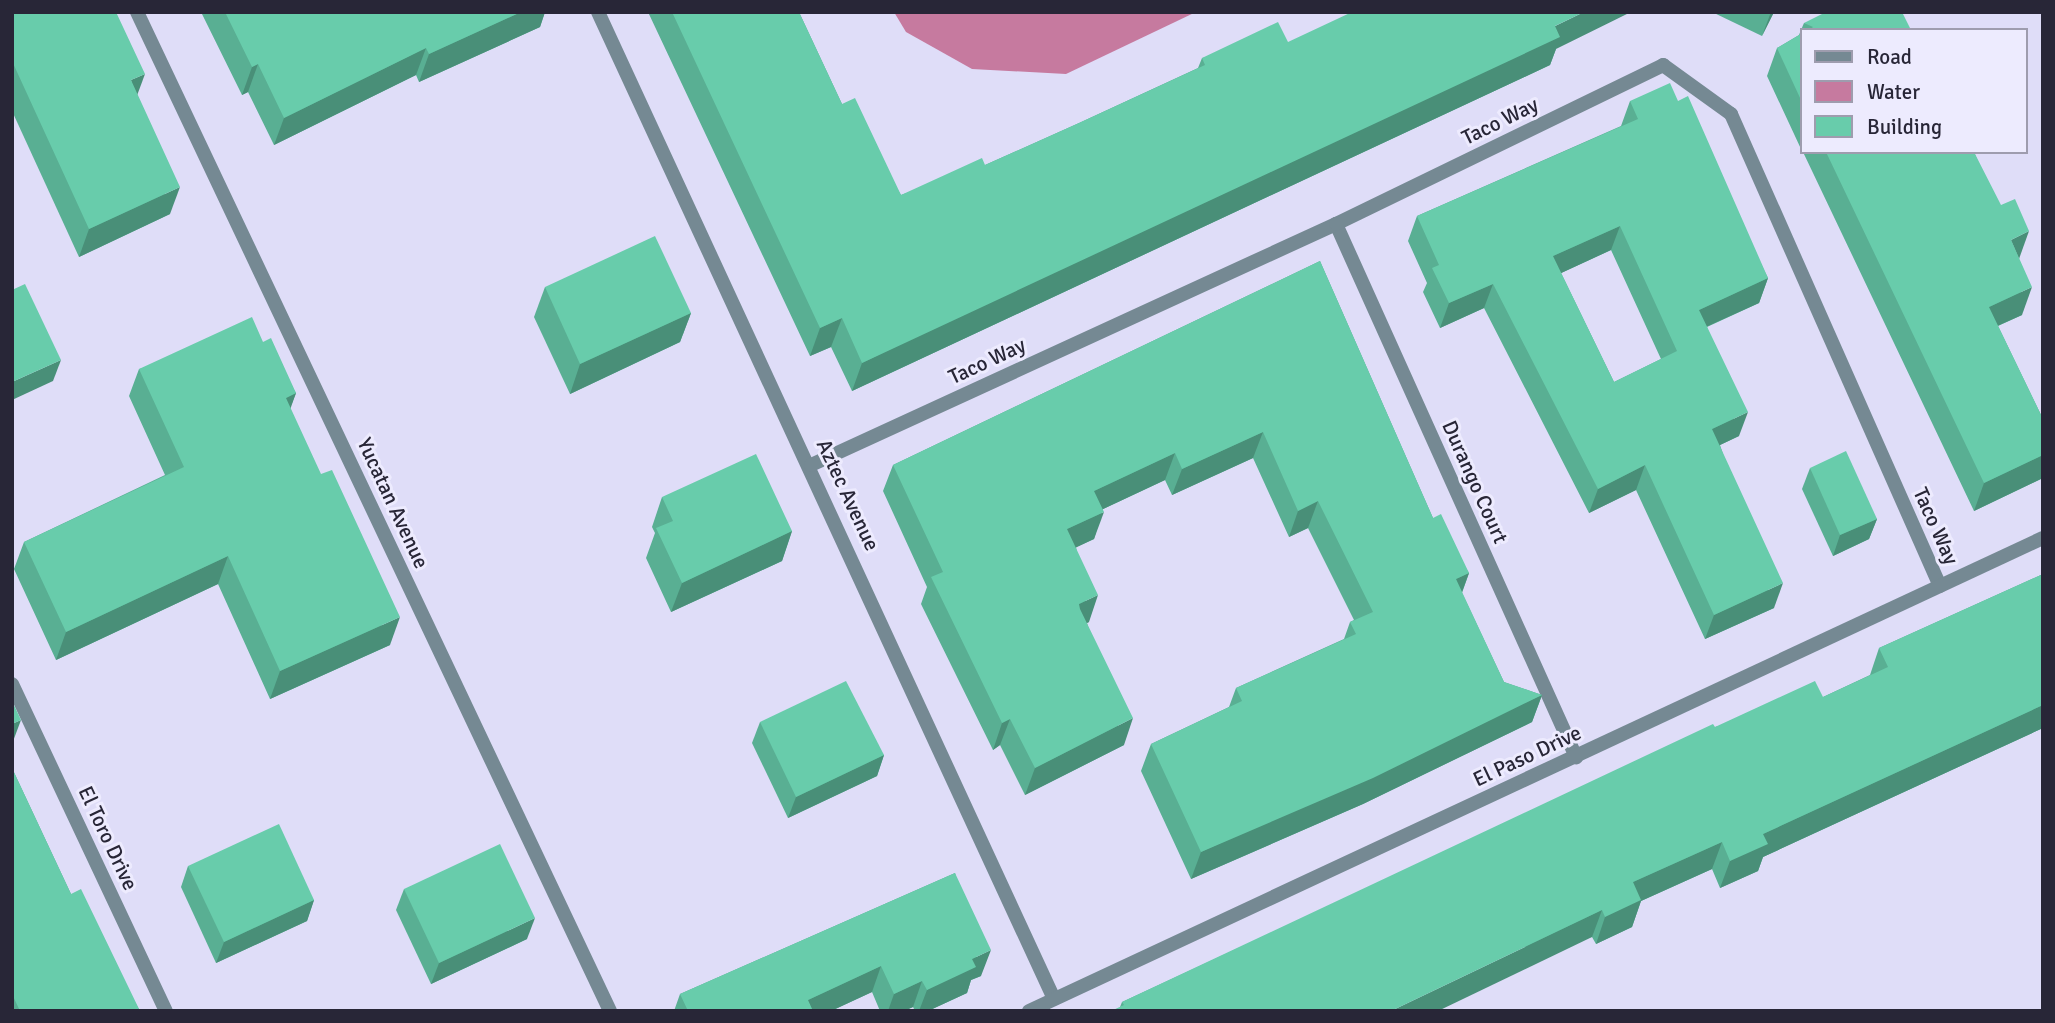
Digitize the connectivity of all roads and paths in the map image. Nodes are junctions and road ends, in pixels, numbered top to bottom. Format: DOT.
graph roads {
  1 [pos="137,12"];
  2 [pos="598,12"];
  3 [pos="1336,224"];
  4 [pos="811,465"];
  5 [pos="2043,538"];
  6 [pos="1940,586"];
  7 [pos="12,684"];
  8 [pos="1576,757"];
  9 [pos="1054,999"];
  10 [pos="166,1011"];
  11 [pos="610,1011"];
  12 [pos="1029,1011"];
  1 -- 11 [label="street, Yucatan Avenue"];
  2 -- 4 [label="street, Aztec Avenue"];
  3 -- 4 [label="street, Taco Way"];
  3 -- 6 [label="street, Taco Way"];
  3 -- 8 [label="street, Durango Court"];
  4 -- 9 [label="street, Aztec Avenue"];
  5 -- 6 [label="street, El Paso Drive"];
  6 -- 8 [label="street, El Paso Drive"];
  7 -- 10 [label="street, El Toro Drive"];
  8 -- 9 [label="street, El Paso Drive"];
  9 -- 12 [label="street, El Paso Drive"];
}
